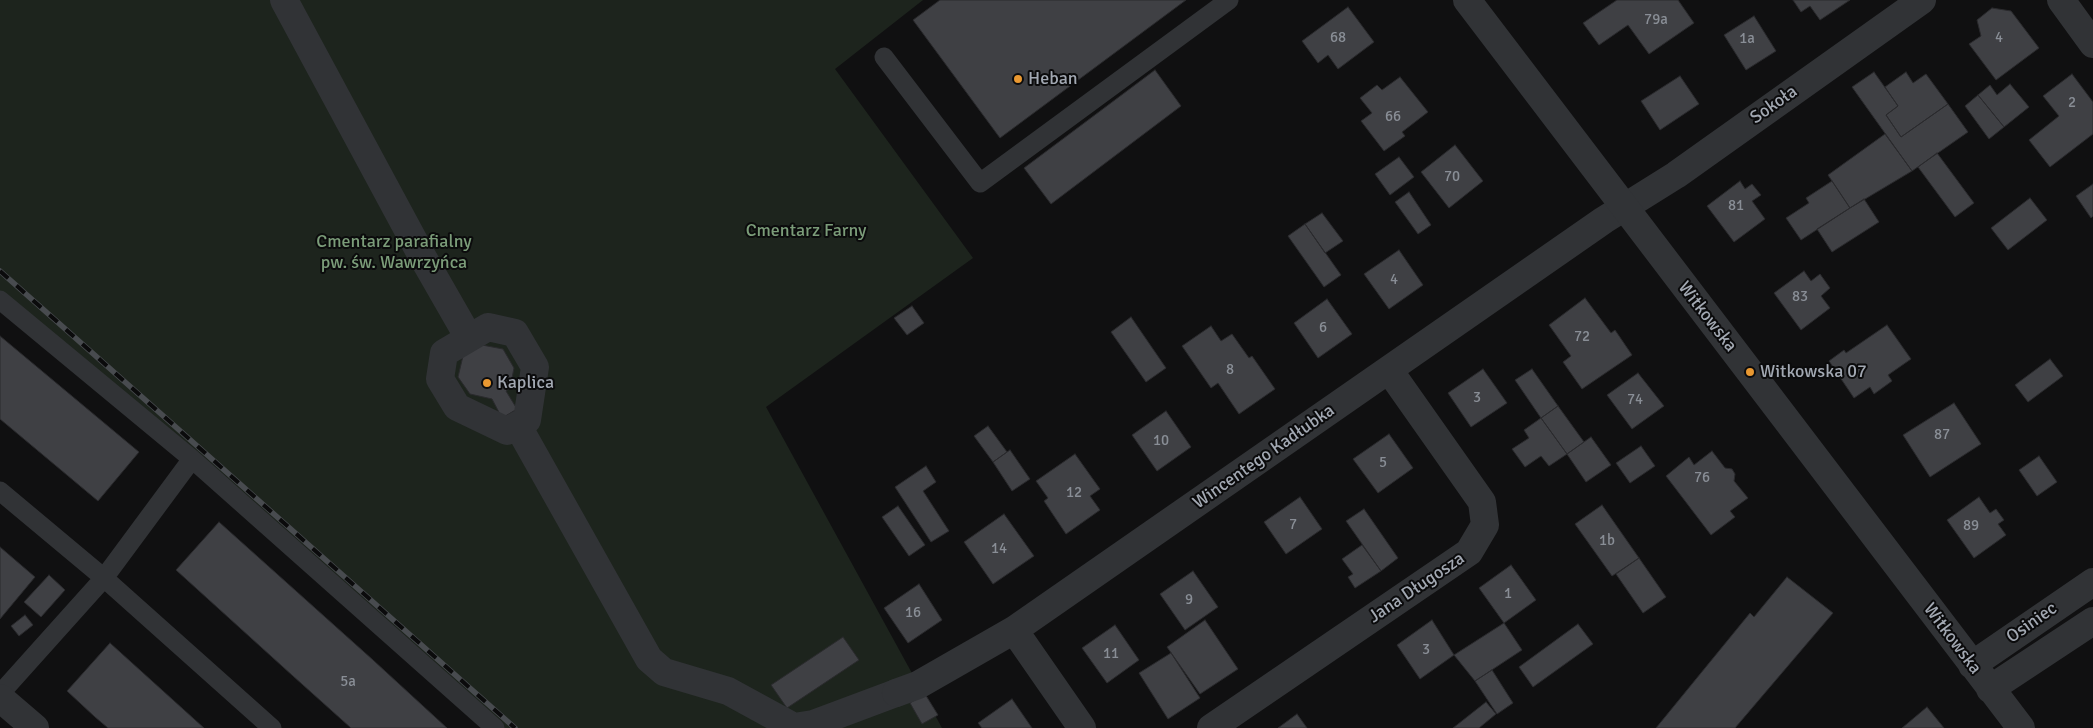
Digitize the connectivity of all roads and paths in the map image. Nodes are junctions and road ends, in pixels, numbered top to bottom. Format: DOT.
graph roads {
  1 [pos="284,0"];
  2 [pos="1229,0"];
  3 [pos="1467,0"];
  4 [pos="1922,0"];
  5 [pos="2061,0"];
  6 [pos="2093,44"];
  7 [pos="884,58"];
  8 [pos="1623,206"];
  9 [pos="0,300"];
  10 [pos="469,338"];
  11 [pos="1389,370"];
  12 [pos="518,426"];
  13 [pos="192,459"];
  14 [pos="0,491"];
  15 [pos="104,578"];
  16 [pos="2093,582"];
  17 [pos="2093,621"];
  18 [pos="1014,630"];
  19 [pos="1972,665"];
  20 [pos="1990,689"];
  21 [pos="0,696"];
  22 [pos="34,728"];
  23 [pos="272,728"];
  24 [pos="495,728"];
  25 [pos="1082,728"];
  26 [pos="1211,728"];
  27 [pos="2021,728"];
  1 -- 10 [label="street"];
  2 -- 7 [label="lane"];
  3 -- 8 [label="street, Witkowska"];
  4 -- 8 [label="street, Sokoła"];
  5 -- 6 [label="street"];
  8 -- 11 [label="street, Wincentego Kadłubka"];
  8 -- 19 [label="street, Witkowska"];
  9 -- 13 [label="lane"];
  10 -- 12 [label="street"];
  10 -- 12 [label="street"];
  11 -- 18 [label="street, Wincentego Kadłubka"];
  11 -- 26 [label="street, Jana Długosza"];
  12 -- 18 [label="street, Wincentego Kadłubka"];
  13 -- 15 [label="lane"];
  13 -- 24 [label="lane"];
  14 -- 15 [label="lane"];
  15 -- 21 [label="lane"];
  15 -- 23 [label="lane"];
  16 -- 19 [label="street, Osiniec"];
  17 -- 20 [label="street, Osiniec"];
  18 -- 25 [label="street"];
  19 -- 20 [label="street, Witkowska"];
  20 -- 27 [label="street, Witkowska"];
  21 -- 22 [label="street"];
}
